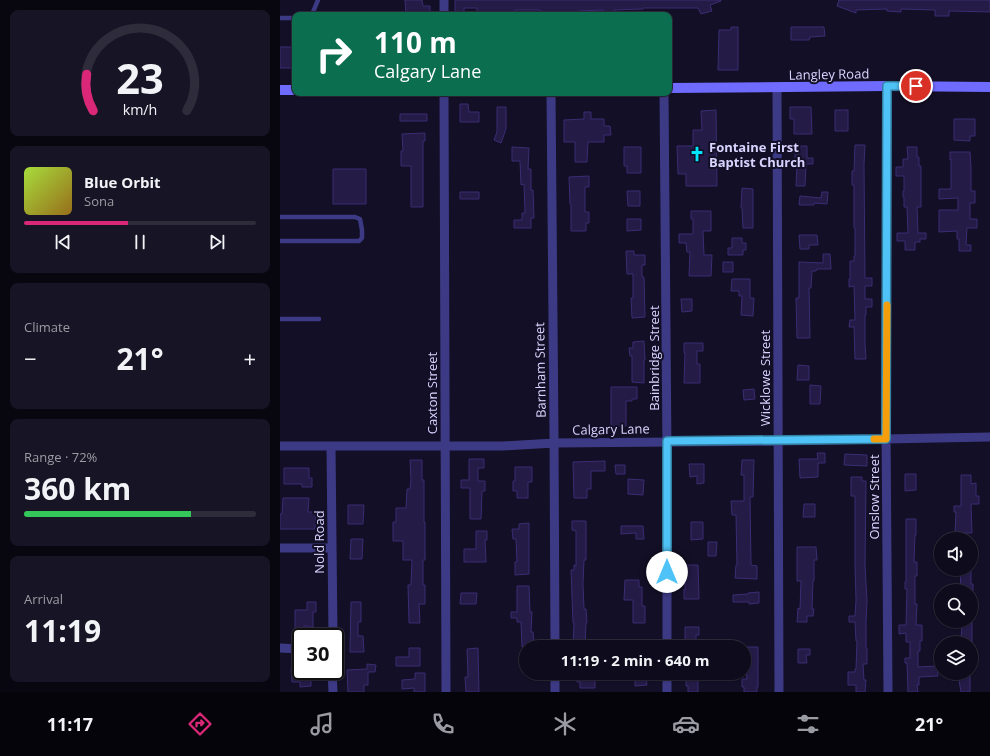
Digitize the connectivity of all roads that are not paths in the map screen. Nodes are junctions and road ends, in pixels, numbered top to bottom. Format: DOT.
graph roads {
  1 [pos="318,0"];
  2 [pos="444,0"];
  3 [pos="313,12"];
  4 [pos="444,12"];
  5 [pos="280,18"];
  6 [pos="292,18"];
  7 [pos="887,86"];
  8 [pos="777,87"];
  9 [pos="990,87"];
  10 [pos="672,88"];
  11 [pos="280,90"];
  12 [pos="292,90"];
  13 [pos="444,96"];
  14 [pos="551,96"];
  15 [pos="664,96"];
  16 [pos="280,217"];
  17 [pos="280,241"];
  18 [pos="280,319"];
  19 [pos="318,319"];
  20 [pos="990,437"];
  21 [pos="886,439"];
  22 [pos="667,441"];
  23 [pos="778,441"];
  24 [pos="554,443"];
  25 [pos="446,445"];
  26 [pos="280,446"];
  27 [pos="331,446"];
  28 [pos="280,548"];
  29 [pos="332,548"];
  30 [pos="333,628"];
  31 [pos="554,640"];
  32 [pos="667,640"];
  33 [pos="280,648"];
  34 [pos="292,649"];
  35 [pos="332,680"];
  36 [pos="555,680"];
  37 [pos="667,680"];
  38 [pos="333,692"];
  39 [pos="446,692"];
  40 [pos="555,692"];
  41 [pos="667,692"];
  42 [pos="779,692"];
  43 [pos="888,692"];
  1 -- 3 [label="lane"];
  2 -- 4 [label="street"];
  5 -- 6 [label="lane"];
  7 -- 8 [label="street, Langley Road"];
  7 -- 9 [label="street, Langley Road"];
  7 -- 21 [label="street, Onslow Street"];
  8 -- 10 [label="street, Langley Road"];
  8 -- 23 [label="street, Wicklowe Street"];
  11 -- 12 [label="street"];
  13 -- 25 [label="street, Caxton Street"];
  14 -- 24 [label="street, Barnham Street"];
  15 -- 22 [label="street, Bainbridge Street"];
  16 -- 17 [label="lane"];
  18 -- 19 [label="lane"];
  20 -- 21 [label="street, Calgary Lane"];
  21 -- 23 [label="street, Calgary Lane"];
  21 -- 43 [label="street, Onslow Street"];
  22 -- 23 [label="street, Calgary Lane"];
  22 -- 24 [label="street, Calgary Lane"];
  22 -- 32 [label="street, Bainbridge Street"];
  23 -- 42 [label="street, Wicklowe Street"];
  24 -- 25 [label="street, Calgary Lane"];
  24 -- 31 [label="street, Barnham Street"];
  25 -- 27 [label="street, Calgary Lane"];
  25 -- 39 [label="street, Caxton Street"];
  26 -- 27 [label="street, Calgary Lane"];
  27 -- 29 [label="street, Nold Road"];
  28 -- 29 [label="street"];
  29 -- 30 [label="street, Nold Road"];
  33 -- 34 [label="street"];
  35 -- 38 [label="street"];
  36 -- 40 [label="street"];
  37 -- 41 [label="street"];
}
